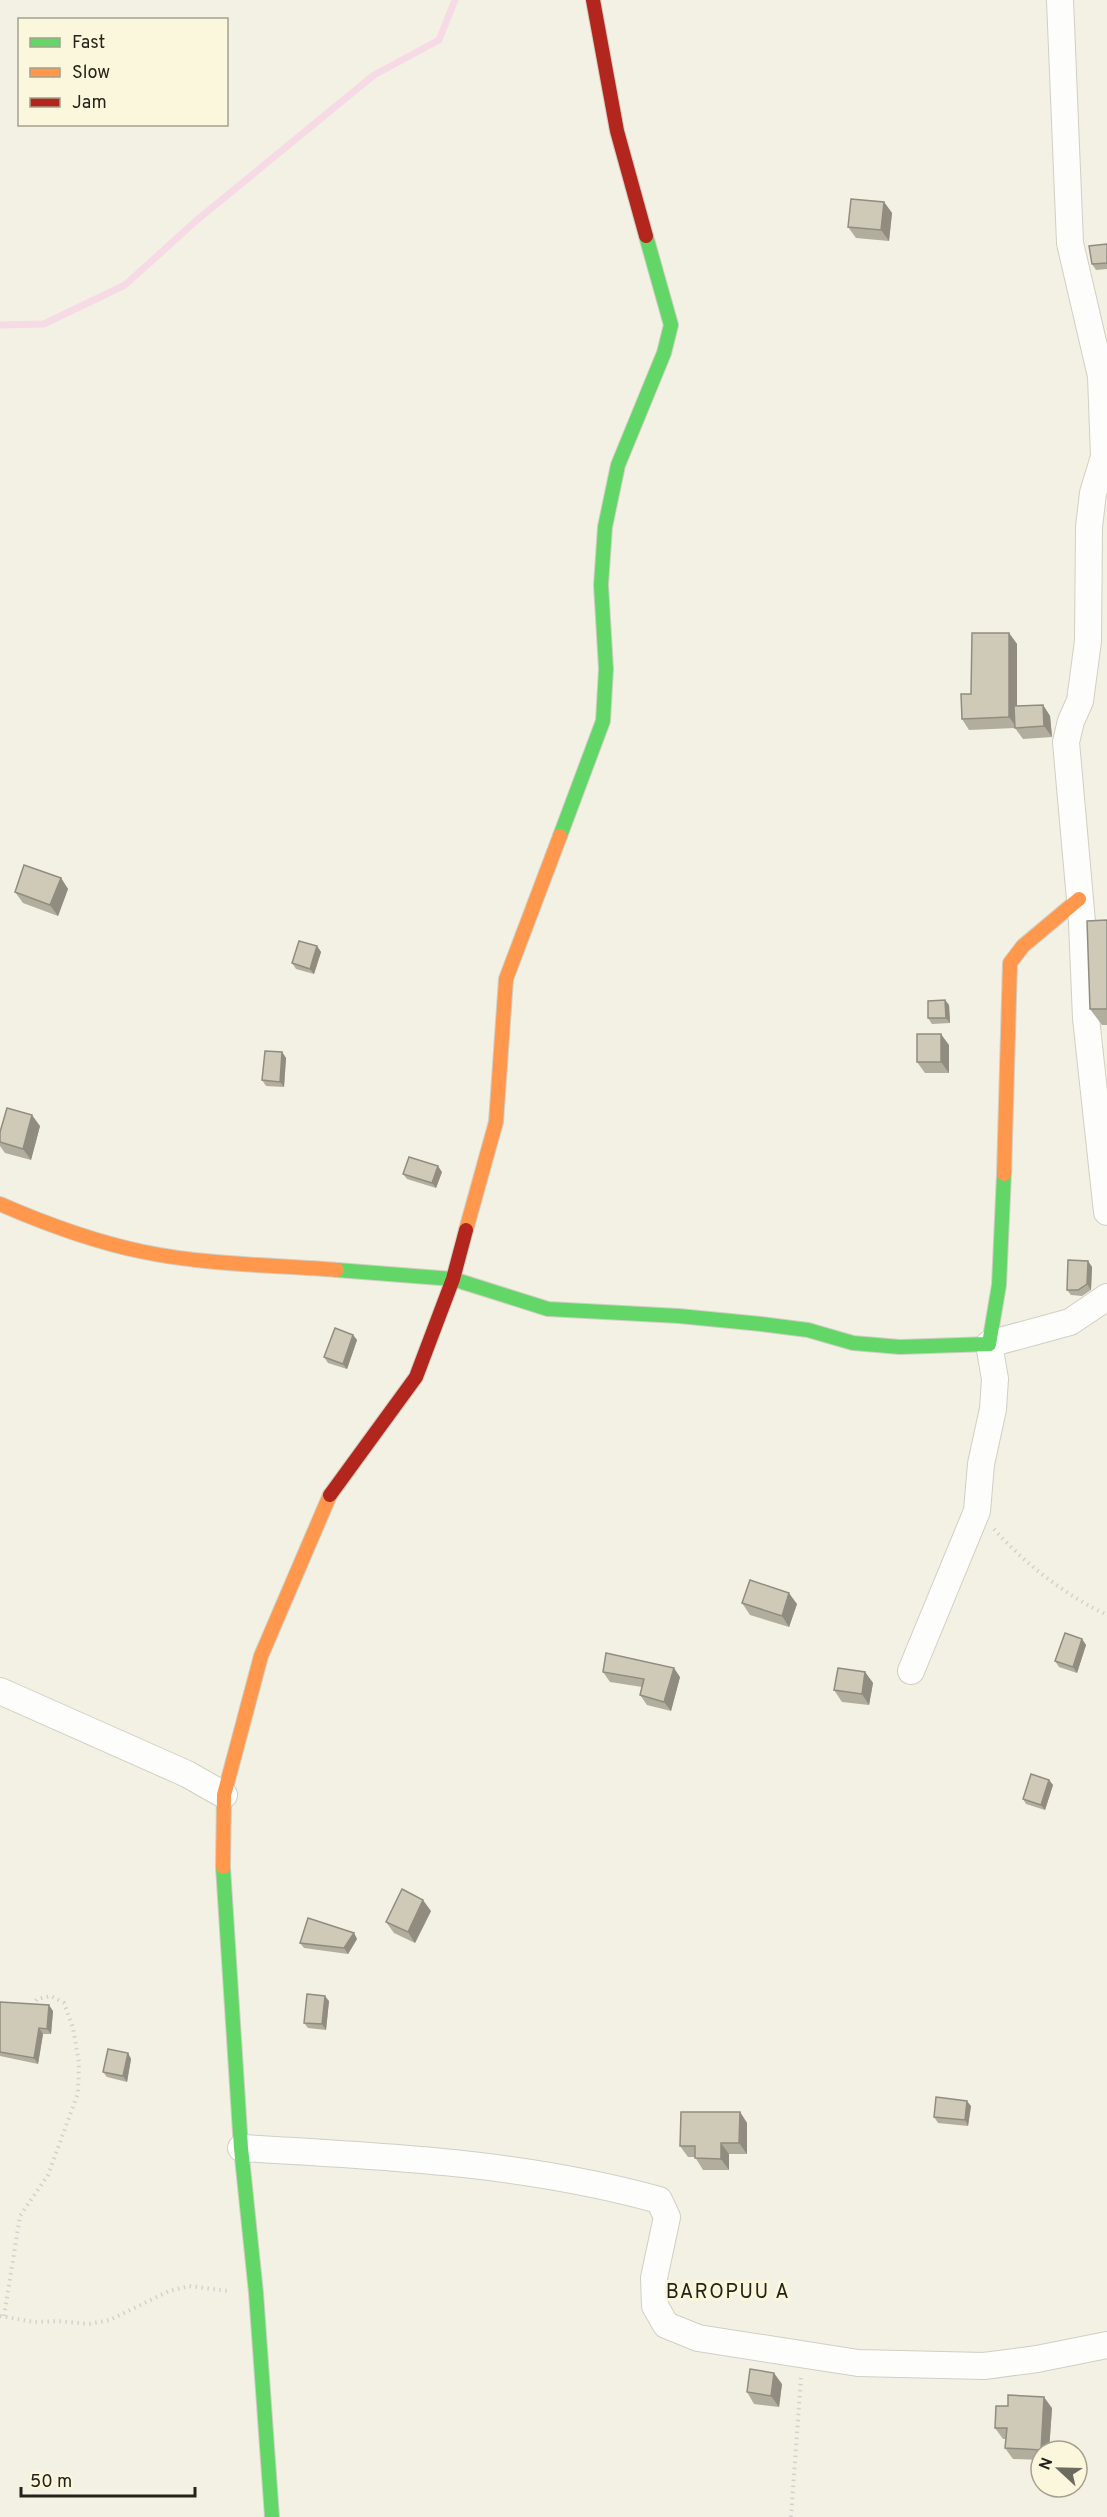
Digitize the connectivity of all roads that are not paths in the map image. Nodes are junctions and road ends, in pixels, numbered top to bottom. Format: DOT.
graph roads {
  1 [pos="593,0"];
  2 [pos="1060,0"];
  3 [pos="1079,898"];
  4 [pos="0,1204"];
  5 [pos="1107,1212"];
  6 [pos="453,1279"];
  7 [pos="1107,1297"];
  8 [pos="988,1344"];
  9 [pos="911,1671"];
  10 [pos="0,1690"];
  11 [pos="224,1795"];
  12 [pos="241,2148"];
  13 [pos="1107,2345"];
  14 [pos="272,2517"];
  1 -- 6 [label="street"];
  2 -- 3 [label="street"];
  3 -- 5 [label="street"];
  3 -- 8 [label="street"];
  4 -- 6 [label="street"];
  6 -- 8 [label="street"];
  6 -- 11 [label="street"];
  7 -- 8 [label="street"];
  8 -- 9 [label="street"];
  10 -- 11 [label="street"];
  11 -- 12 [label="street"];
  12 -- 13 [label="street"];
  12 -- 14 [label="street"];
}
